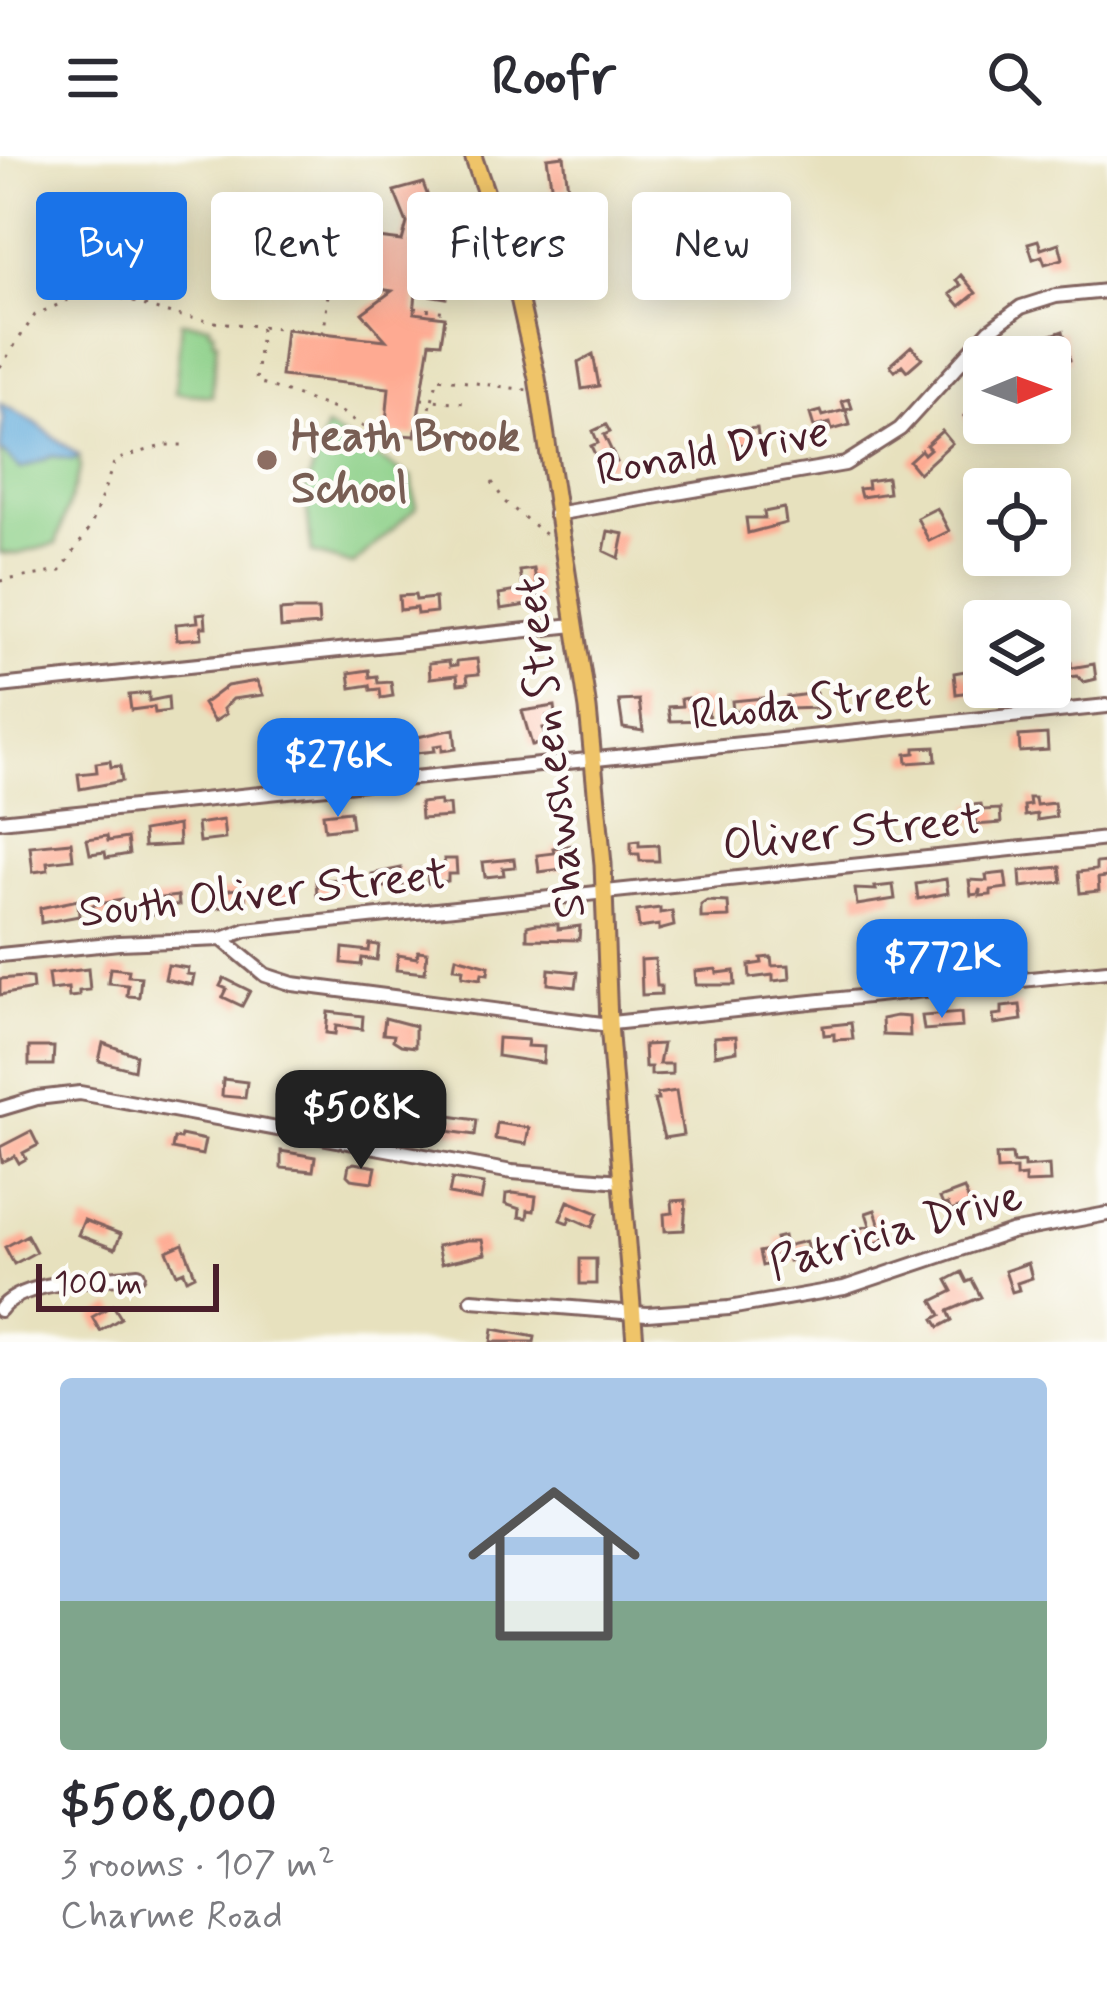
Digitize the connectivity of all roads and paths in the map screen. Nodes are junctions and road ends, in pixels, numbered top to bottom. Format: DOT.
graph roads {
  1 [pos="473,156"];
  2 [pos="1107,291"];
  3 [pos="68,300"];
  4 [pos="127,300"];
  5 [pos="327,300"];
  6 [pos="415,308"];
  7 [pos="447,312"];
  8 [pos="261,326"];
  9 [pos="0,368"];
  10 [pos="527,390"];
  11 [pos="421,398"];
  12 [pos="432,400"];
  13 [pos="465,403"];
  14 [pos="384,441"];
  15 [pos="422,443"];
  16 [pos="183,445"];
  17 [pos="492,482"];
  18 [pos="555,514"];
  19 [pos="560,536"];
  20 [pos="0,581"];
  21 [pos="574,625"];
  22 [pos="0,686"];
  23 [pos="1107,706"];
  24 [pos="594,760"];
  25 [pos="0,821"];
  26 [pos="1107,839"];
  27 [pos="604,892"];
  28 [pos="222,939"];
  29 [pos="0,956"];
  30 [pos="1107,971"];
  31 [pos="609,1024"];
  32 [pos="0,1109"];
  33 [pos="621,1181"];
  34 [pos="1107,1214"];
  35 [pos="138,1275"];
  36 [pos="472,1300"];
  37 [pos="0,1310"];
  38 [pos="631,1313"];
  39 [pos="635,1342"];
  1 -- 18 [label="main road, Shawsheen Street"];
  2 -- 18 [label="street, Ronald Drive"];
  3 -- 9 [label="path"];
  4 -- 8 [label="path"];
  5 -- 8 [label="path"];
  6 -- 7 [label="path"];
  8 -- 14 [label="path"];
  10 -- 12 [label="path"];
  11 -- 12 [label="path"];
  12 -- 13 [label="path"];
  12 -- 15 [label="path"];
  16 -- 20 [label="path"];
  17 -- 19 [label="path"];
  18 -- 19 [label="main road, Shawsheen Street"];
  19 -- 21 [label="main road, Shawsheen Street"];
  21 -- 22 [label="street"];
  21 -- 24 [label="main road, Shawsheen Street"];
  23 -- 24 [label="street, Rhoda Street"];
  24 -- 25 [label="street, Rhoda Street"];
  24 -- 27 [label="main road, Shawsheen Street"];
  26 -- 27 [label="street, Oliver Street"];
  27 -- 28 [label="street, South Oliver Street"];
  27 -- 31 [label="main road, Shawsheen Street"];
  28 -- 29 [label="street, South Oliver Street"];
  28 -- 31 [label="street"];
  30 -- 31 [label="street"];
  31 -- 33 [label="main road, Shawsheen Street"];
  32 -- 33 [label="street"];
  33 -- 38 [label="main road, Shawsheen Street"];
  34 -- 38 [label="street, Patricia Drive"];
  35 -- 37 [label="street"];
  36 -- 38 [label="street, Patricia Drive"];
  38 -- 39 [label="main road, Shawsheen Street"];
}
